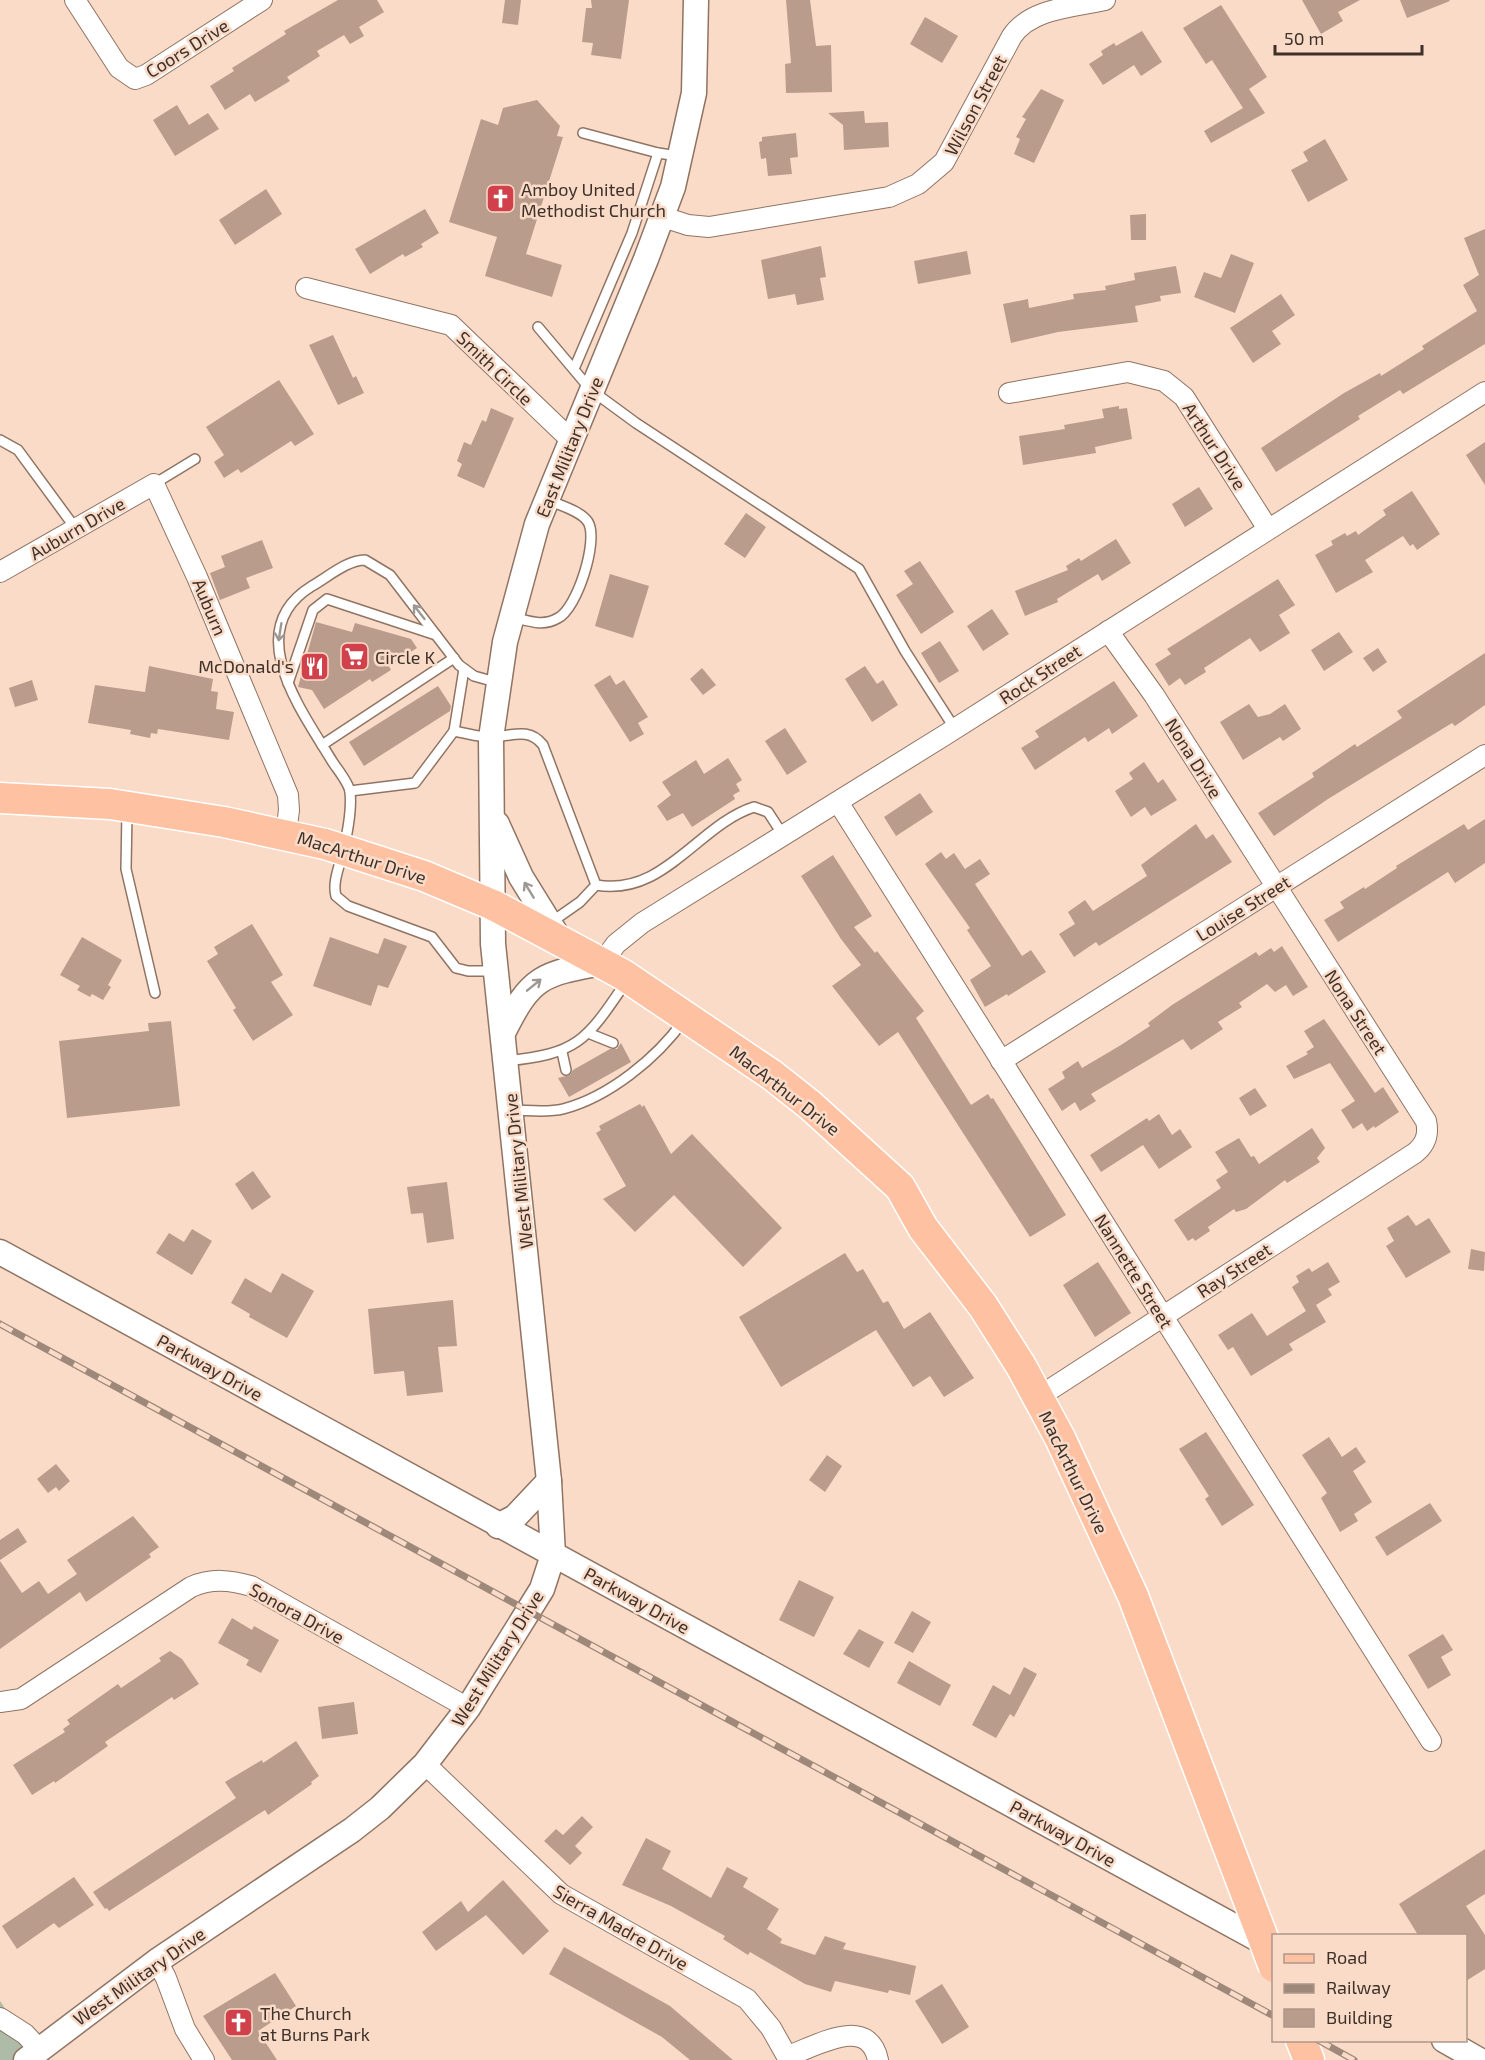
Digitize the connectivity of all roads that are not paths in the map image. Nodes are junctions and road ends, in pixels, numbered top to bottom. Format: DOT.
graph roads {
  1 [pos="75,0"];
  2 [pos="262,0"];
  3 [pos="696,0"];
  4 [pos="1105,0"];
  5 [pos="583,133"];
  6 [pos="669,155"];
  7 [pos="663,217"];
  8 [pos="306,288"];
  9 [pos="538,327"];
  10 [pos="574,369"];
  11 [pos="591,390"];
  12 [pos="1485,392"];
  13 [pos="1009,393"];
  14 [pos="570,439"];
  15 [pos="0,440"];
  16 [pos="195,459"];
  17 [pos="154,484"];
  18 [pos="547,499"];
  19 [pos="76,529"];
  20 [pos="1268,529"];
  21 [pos="0,572"];
  22 [pos="511,616"];
  23 [pos="1108,631"];
  24 [pos="436,635"];
  25 [pos="454,658"];
  26 [pos="464,669"];
  27 [pos="287,684"];
  28 [pos="500,684"];
  29 [pos="954,729"];
  30 [pos="454,730"];
  31 [pos="491,738"];
  32 [pos="322,745"];
  33 [pos="1485,755"];
  34 [pos="350,791"];
  35 [pos="0,798"];
  36 [pos="838,802"];
  37 [pos="128,807"];
  38 [pos="493,815"];
  39 [pos="286,834"];
  40 [pos="783,835"];
  41 [pos="344,850"];
  42 [pos="596,885"];
  43 [pos="1276,887"];
  44 [pos="493,905"];
  45 [pos="554,932"];
  46 [pos="602,963"];
  47 [pos="495,971"];
  48 [pos="629,979"];
  49 [pos="155,993"];
  50 [pos="686,1017"];
  51 [pos="502,1033"];
  52 [pos="588,1033"];
  53 [pos="613,1043"];
  54 [pos="562,1052"];
  55 [pos="506,1061"];
  56 [pos="1001,1061"];
  57 [pos="566,1070"];
  58 [pos="512,1110"];
  59 [pos="1426,1139"];
  60 [pos="0,1252"];
  61 [pos="1163,1318"];
  62 [pos="1037,1398"];
  63 [pos="549,1480"];
  64 [pos="498,1526"];
  65 [pos="553,1555"];
  66 [pos="0,1702"];
  67 [pos="468,1708"];
  68 [pos="1431,1741"];
  69 [pos="425,1764"];
  70 [pos="1272,1947"];
  71 [pos="157,1961"];
  72 [pos="1272,1962"];
  73 [pos="0,2018"];
  74 [pos="1302,2042"];
  75 [pos="1448,2042"];
  76 [pos="32,2054"];
  77 [pos="789,2058"];
  78 [pos="204,2060"];
  79 [pos="878,2060"];
  80 [pos="1309,2060"];
  81 [pos="1479,2060"];
  1 -- 2 [label="street, Coors Drive"];
  3 -- 6 [label="street, East Military Drive"];
  4 -- 7 [label="street, Wilson Street"];
  5 -- 6 [label="lane"];
  6 -- 7 [label="street, East Military Drive"];
  6 -- 10 [label="lane"];
  7 -- 11 [label="street, East Military Drive"];
  8 -- 14 [label="street, Smith Circle"];
  9 -- 10 [label="lane"];
  10 -- 11 [label="lane"];
  11 -- 14 [label="street, East Military Drive"];
  11 -- 29 [label="lane"];
  12 -- 20 [label="street, Rock Street"];
  13 -- 20 [label="street, Arthur Drive"];
  14 -- 18 [label="street, East Military Drive"];
  15 -- 19 [label="lane"];
  16 -- 17 [label="lane"];
  17 -- 19 [label="street, Auburn Drive"];
  17 -- 39 [label="street, Auburn"];
  18 -- 22 [label="street, East Military Drive"];
  18 -- 22 [label="lane"];
  19 -- 21 [label="street, Auburn Drive"];
  20 -- 23 [label="street, Rock Street"];
  22 -- 28 [label="street, East Military Drive"];
  23 -- 29 [label="street, Rock Street"];
  23 -- 43 [label="street, Nona Drive"];
  24 -- 25 [label="lane"];
  24 -- 27 [label="lane"];
  24 -- 27 [label="lane, one-way"];
  25 -- 26 [label="lane"];
  25 -- 32 [label="lane"];
  26 -- 28 [label="lane"];
  26 -- 30 [label="lane"];
  27 -- 32 [label="lane"];
  28 -- 31 [label="street, East Military Drive"];
  29 -- 36 [label="street, Rock Street"];
  30 -- 31 [label="lane"];
  30 -- 34 [label="lane"];
  31 -- 38 [label="street, East Military Drive"];
  31 -- 42 [label="lane"];
  32 -- 34 [label="lane"];
  33 -- 43 [label="street, Louise Street"];
  34 -- 41 [label="lane"];
  35 -- 37 [label="main road, MacArthur Drive"];
  36 -- 40 [label="street, Rock Street"];
  36 -- 56 [label="street, Nannette Street"];
  37 -- 39 [label="main road, MacArthur Drive"];
  37 -- 49 [label="lane"];
  38 -- 44 [label="street, East Military Drive"];
  45 -- 38 [label="street, one-way"];
  39 -- 41 [label="main road, MacArthur Drive"];
  40 -- 42 [label="lane"];
  40 -- 46 [label="street, Rock Street"];
  41 -- 44 [label="main road, MacArthur Drive"];
  41 -- 47 [label="lane"];
  42 -- 45 [label="lane"];
  43 -- 56 [label="street, Louise Street"];
  43 -- 59 [label="street, Nona Street"];
  44 -- 45 [label="main road, MacArthur Drive"];
  44 -- 47 [label="street, West Military Drive"];
  45 -- 46 [label="main road, MacArthur Drive"];
  46 -- 48 [label="main road, MacArthur Drive"];
  51 -- 46 [label="street, one-way"];
  47 -- 51 [label="street, West Military Drive"];
  48 -- 50 [label="main road, MacArthur Drive"];
  48 -- 52 [label="lane"];
  50 -- 58 [label="lane"];
  50 -- 62 [label="main road, MacArthur Drive"];
  51 -- 55 [label="street, West Military Drive"];
  52 -- 53 [label="lane"];
  52 -- 54 [label="lane"];
  54 -- 55 [label="lane"];
  54 -- 57 [label="lane"];
  55 -- 58 [label="street, West Military Drive"];
  56 -- 61 [label="street, Nannette Street"];
  58 -- 63 [label="street, West Military Drive"];
  59 -- 61 [label="street, Ray Street"];
  60 -- 64 [label="street, Parkway Drive"];
  61 -- 62 [label="street, Ray Street"];
  61 -- 68 [label="street, Nannette Street"];
  62 -- 72 [label="main road, MacArthur Drive, bridge"];
  63 -- 64 [label="street"];
  63 -- 65 [label="street, West Military Drive"];
  64 -- 65 [label="street, Parkway Drive"];
  65 -- 67 [label="street, West Military Drive"];
  65 -- 70 [label="street, Parkway Drive"];
  66 -- 67 [label="street, Sonora Drive"];
  67 -- 69 [label="street, West Military Drive"];
  69 -- 71 [label="street, West Military Drive"];
  69 -- 77 [label="street, Sierra Madre Drive"];
  71 -- 76 [label="street, West Military Drive"];
  71 -- 78 [label="street"];
  73 -- 76 [label="street"];
  74 -- 80 [label="main road"];
  75 -- 81 [label="street"];
  77 -- 79 [label="street"];
}
